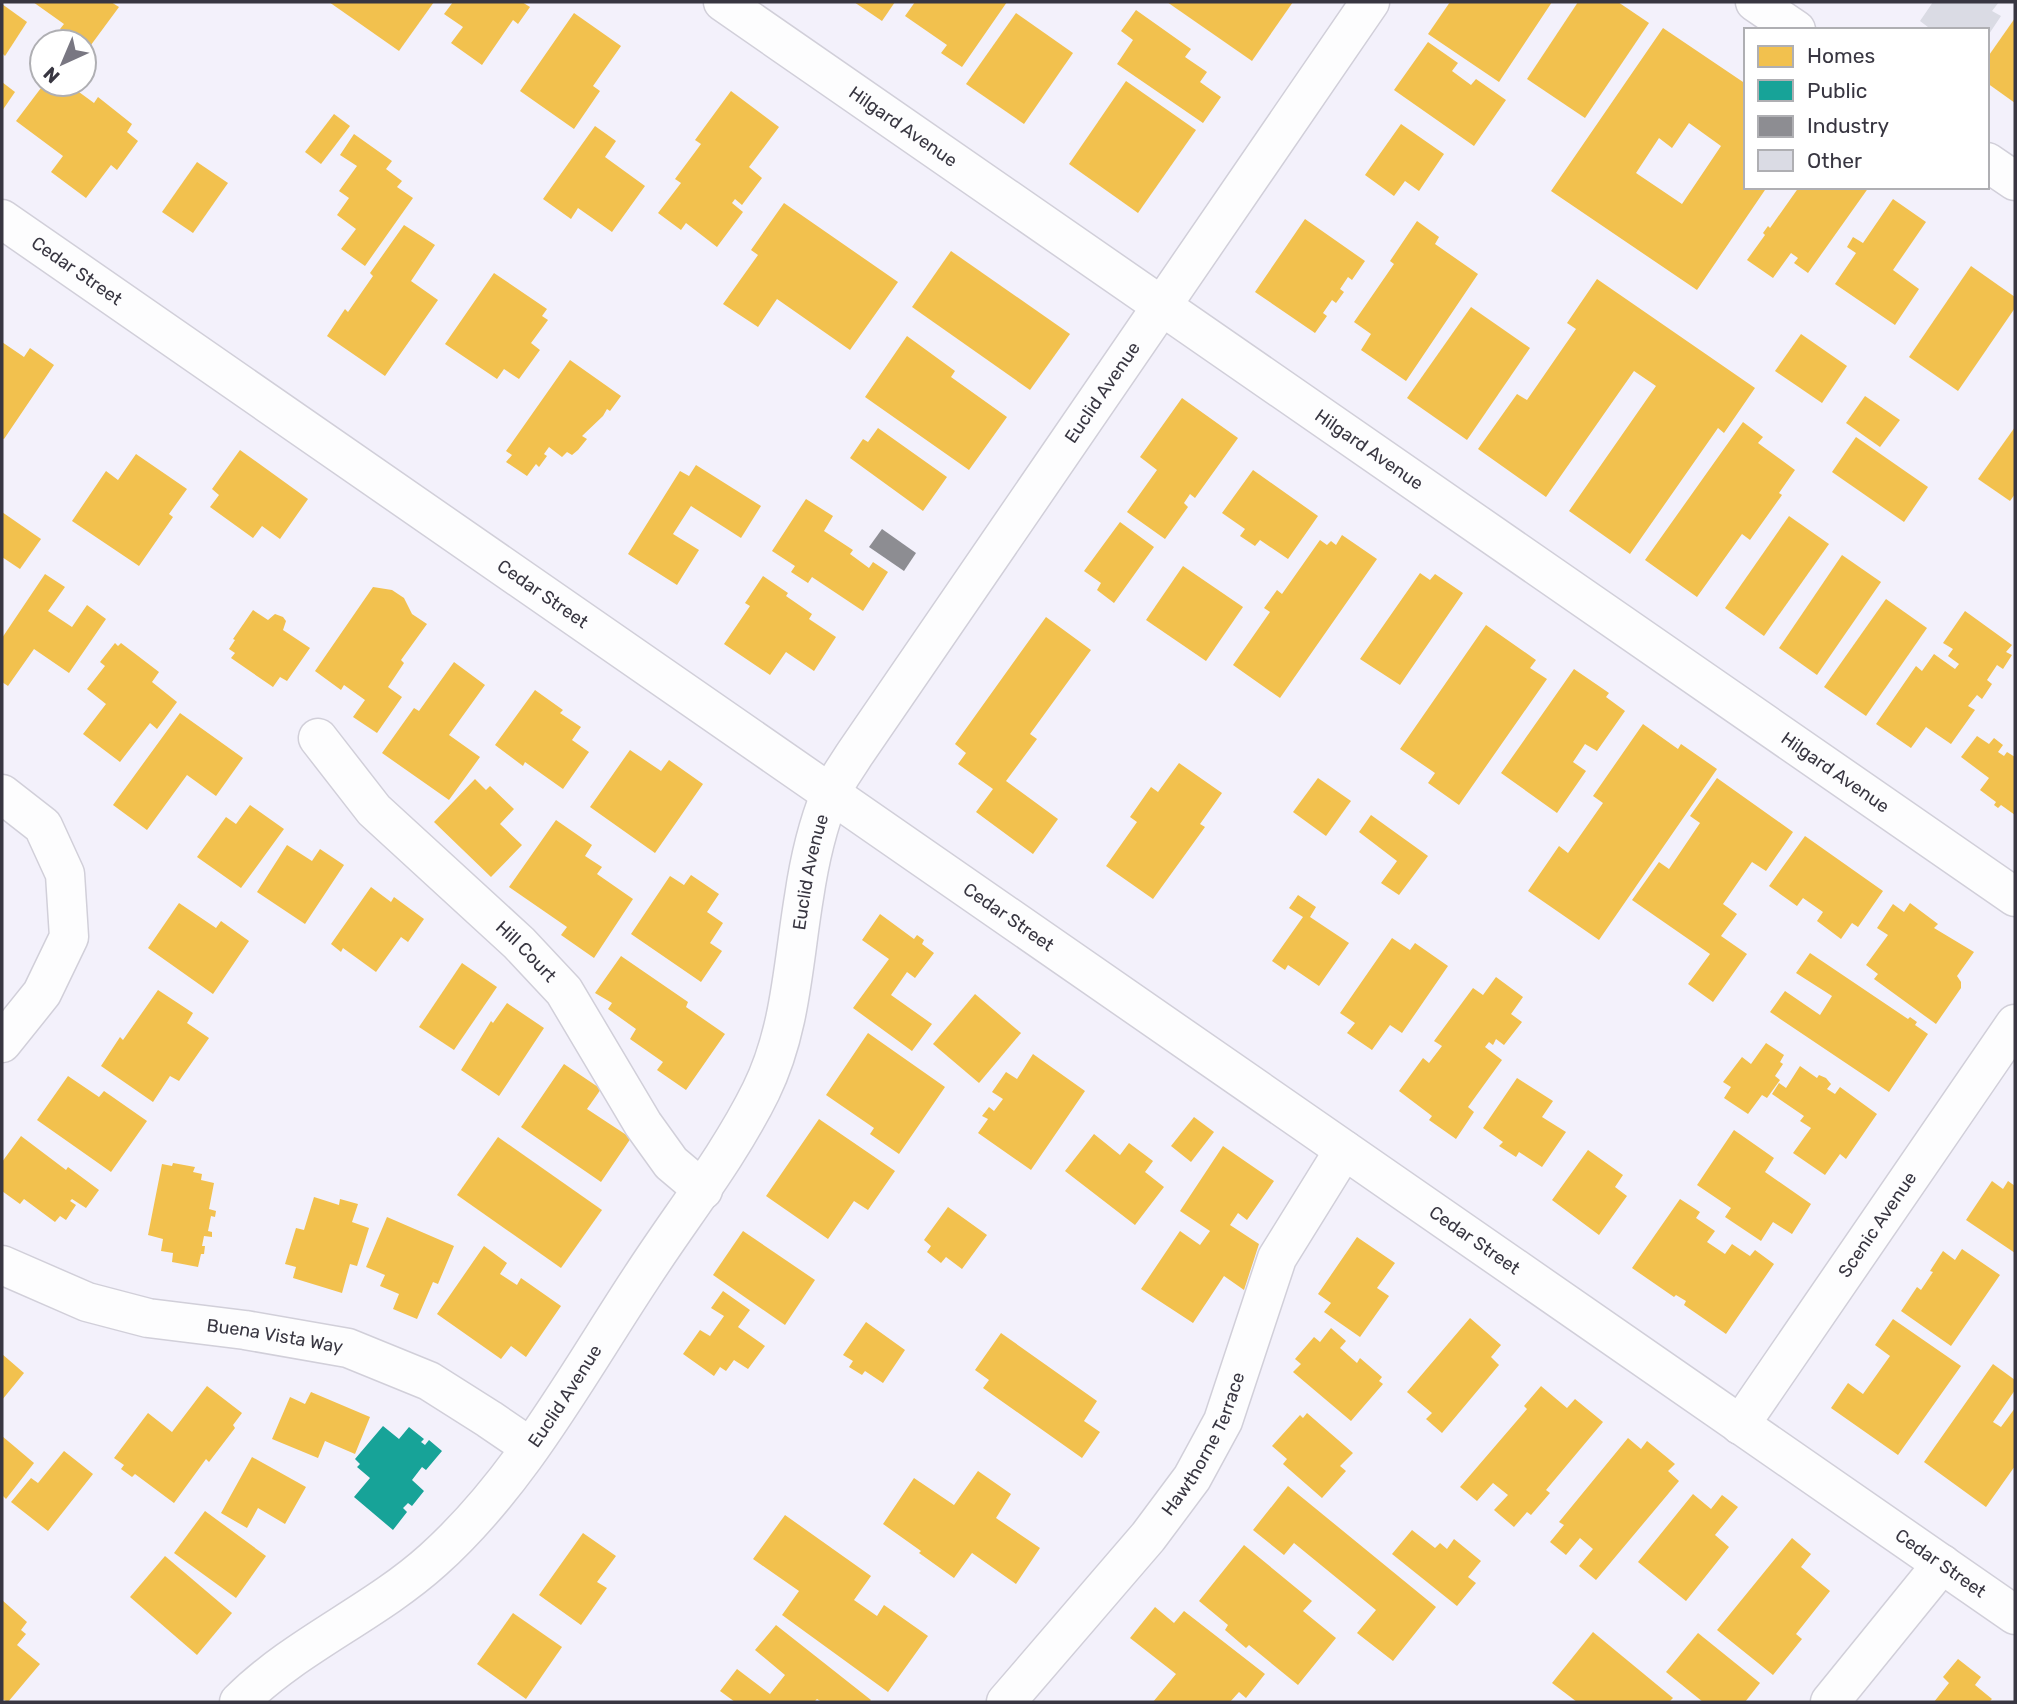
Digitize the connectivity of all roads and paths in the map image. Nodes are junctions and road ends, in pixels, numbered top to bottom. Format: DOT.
graph roads {
  1 [pos="723,2"];
  2 [pos="1370,2"];
  3 [pos="1755,2"];
  4 [pos="1793,28"];
  5 [pos="1989,163"];
  6 [pos="2015,181"];
  7 [pos="2,219"];
  8 [pos="1161,305"];
  9 [pos="318,738"];
  10 [pos="831,793"];
  11 [pos="2,794"];
  12 [pos="2015,897"];
  13 [pos="2015,1024"];
  14 [pos="2,1044"];
  15 [pos="1344,1150"];
  16 [pos="703,1190"];
  17 [pos="2,1265"];
  18 [pos="1740,1425"];
  19 [pos="530,1447"];
  20 [pos="1942,1564"];
  21 [pos="2015,1615"];
  22 [pos="239,1702"];
  23 [pos="1006,1702"];
  24 [pos="1830,1702"];
  1 -- 8 [label="street, Hilgard Avenue"];
  2 -- 8 [label="street, Euclid Avenue"];
  3 -- 4 [label="street"];
  5 -- 6 [label="street"];
  7 -- 10 [label="street, Cedar Street"];
  8 -- 10 [label="street, Euclid Avenue"];
  8 -- 12 [label="street, Hilgard Avenue"];
  9 -- 16 [label="street, Hill Court"];
  10 -- 15 [label="street, Cedar Street"];
  10 -- 16 [label="street, Euclid Avenue"];
  11 -- 14 [label="street"];
  13 -- 18 [label="street, Scenic Avenue"];
  15 -- 18 [label="street, Cedar Street"];
  15 -- 23 [label="street, Hawthorne Terrace"];
  16 -- 19 [label="street, Euclid Avenue"];
  17 -- 19 [label="street, Buena Vista Way"];
  18 -- 20 [label="street, Cedar Street"];
  19 -- 22 [label="street, Euclid Avenue"];
  20 -- 21 [label="street, Cedar Street"];
  20 -- 24 [label="street"];
}
